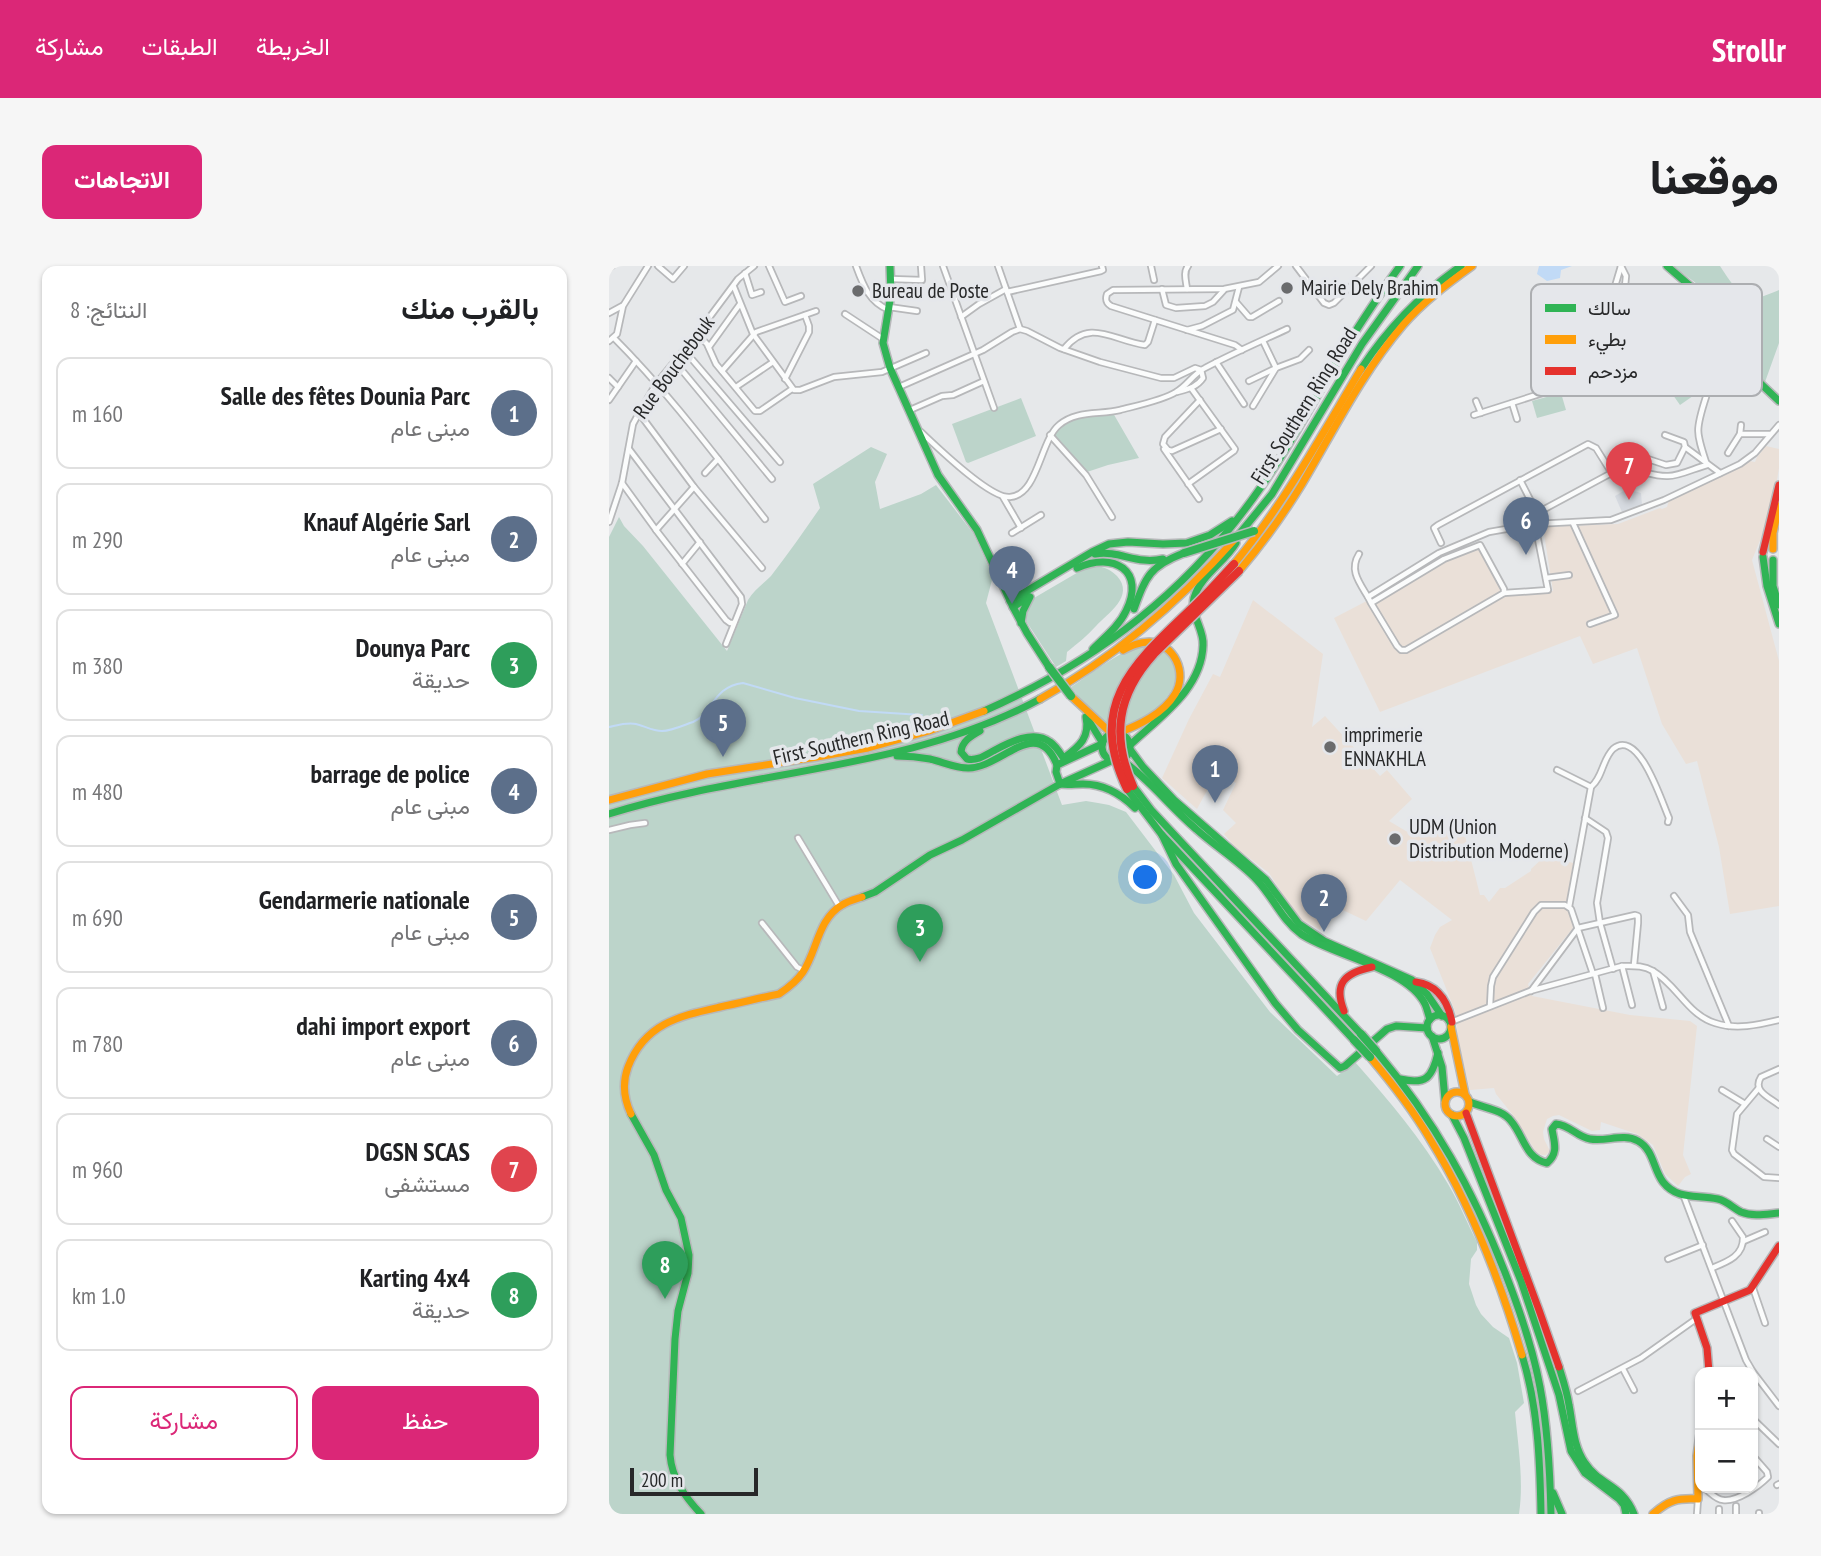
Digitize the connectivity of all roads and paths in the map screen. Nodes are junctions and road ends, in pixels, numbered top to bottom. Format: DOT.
graph roads {
  1 [pos="648,266"];
  2 [pos="658,266"];
  3 [pos="684,266"];
  4 [pos="754,266"];
  5 [pos="769,266"];
  6 [pos="856,266"];
  7 [pos="890,266"];
  8 [pos="921,266"];
  9 [pos="943,266"];
  10 [pos="998,266"];
  11 [pos="1102,266"];
  12 [pos="1151,266"];
  13 [pos="1188,266"];
  14 [pos="1278,266"];
  15 [pos="1296,266"];
  16 [pos="1371,266"];
  17 [pos="1400,266"];
  18 [pos="1448,266"];
  19 [pos="1461,266"];
  20 [pos="1472,266"];
  21 [pos="1621,266"];
  22 [pos="1667,267"];
  23 [pos="1417,268"];
  24 [pos="745,273"];
  25 [pos="1185,275"];
  26 [pos="1195,275"];
  27 [pos="891,279"];
  28 [pos="1154,280"];
  29 [pos="1615,284"];
  30 [pos="1625,284"];
  31 [pos="1687,284"];
  32 [pos="733,286"];
  33 [pos="1240,286"];
  34 [pos="1162,289"];
  35 [pos="1187,289"];
  36 [pos="1224,289"];
  37 [pos="1429,290"];
  38 [pos="1007,291"];
  39 [pos="761,292"];
  40 [pos="801,296"];
  41 [pos="1279,301"];
  42 [pos="1236,302"];
  43 [pos="741,303"];
  44 [pos="623,306"];
  45 [pos="889,309"];
  46 [pos="816,311"];
  47 [pos="917,311"];
  48 [pos="609,313"];
  49 [pos="845,314"];
  50 [pos="805,315"];
  51 [pos="961,317"];
  52 [pos="1155,320"];
  53 [pos="1020,329"];
  54 [pos="1287,329"];
  55 [pos="1187,330"];
  56 [pos="697,334"];
  57 [pos="753,334"];
  58 [pos="883,339"];
  59 [pos="611,340"];
  60 [pos="1263,341"];
  61 [pos="709,347"];
  62 [pos="1064,349"];
  63 [pos="1242,350"];
  64 [pos="1309,350"];
  65 [pos="684,351"];
  66 [pos="926,353"];
  67 [pos="975,353"];
  68 [pos="636,361"];
  69 [pos="674,362"];
  70 [pos="773,362"];
  71 [pos="1216,362"];
  72 [pos="890,368"];
  73 [pos="1276,368"];
  74 [pos="1201,370"];
  75 [pos="722,371"];
  76 [pos="609,378"];
  77 [pos="785,379"];
  78 [pos="985,381"];
  79 [pos="1248,381"];
  80 [pos="656,384"];
  81 [pos="1762,385"];
  82 [pos="618,387"];
  83 [pos="736,387"];
  84 [pos="898,387"];
  85 [pos="1191,388"];
  86 [pos="792,389"];
  87 [pos="1176,392"];
  88 [pos="1531,396"];
  89 [pos="1706,397"];
  90 [pos="609,400"];
  91 [pos="1200,400"];
  92 [pos="1490,400"];
  93 [pos="1476,401"];
  94 [pos="1779,401"];
  95 [pos="1511,403"];
  96 [pos="1244,404"];
  97 [pos="1253,405"];
  98 [pos="994,408"];
  99 [pos="1493,409"];
  100 [pos="909,410"];
  101 [pos="639,412"];
  102 [pos="1481,413"];
  103 [pos="1474,415"];
  104 [pos="1517,419"];
  105 [pos="1741,425"];
  106 [pos="1779,425"];
  107 [pos="1221,429"];
  108 [pos="919,430"];
  109 [pos="1739,434"];
  110 [pos="1771,434"];
  111 [pos="1050,435"];
  112 [pos="1665,435"];
  113 [pos="1685,447"];
  114 [pos="629,448"];
  115 [pos="1164,449"];
  116 [pos="1728,453"];
  117 [pos="1636,455"];
  118 [pos="718,459"];
  119 [pos="781,462"];
  120 [pos="1707,465"];
  121 [pos="1611,472"];
  122 [pos="705,473"];
  123 [pos="1720,473"];
  124 [pos="772,479"];
  125 [pos="1520,480"];
  126 [pos="622,483"];
  127 [pos="1188,484"];
  128 [pos="1779,485"];
  129 [pos="694,487"];
  130 [pos="1003,496"];
  131 [pos="1199,499"];
  132 [pos="1251,503"];
  133 [pos="1779,506"];
  134 [pos="675,510"];
  135 [pos="1273,514"];
  136 [pos="1041,516"];
  137 [pos="1111,517"];
  138 [pos="765,519"];
  139 [pos="609,522"];
  140 [pos="1573,523"];
  141 [pos="1779,523"];
  142 [pos="1535,524"];
  143 [pos="1021,528"];
  144 [pos="656,530"];
  145 [pos="1012,534"];
  146 [pos="1239,534"];
  147 [pos="1773,537"];
  148 [pos="700,542"];
  149 [pos="1441,543"];
  150 [pos="1359,554"];
  151 [pos="1772,555"];
  152 [pos="1084,557"];
  153 [pos="1168,559"];
  154 [pos="682,564"];
  155 [pos="762,568"];
  156 [pos="1236,568"];
  157 [pos="1569,575"];
  158 [pos="1546,578"];
  159 [pos="1005,592"];
  160 [pos="1504,593"];
  161 [pos="1028,594"];
  162 [pos="1368,597"];
  163 [pos="1371,603"];
  164 [pos="1011,604"];
  165 [pos="1779,605"];
  166 [pos="734,622"];
  167 [pos="1021,623"];
  168 [pos="1590,624"];
  169 [pos="1779,624"];
  170 [pos="1108,634"];
  171 [pos="726,643"];
  172 [pos="1079,663"];
  173 [pos="1091,669"];
  174 [pos="1078,704"];
  175 [pos="1020,709"];
  176 [pos="1086,717"];
  177 [pos="1115,733"];
  178 [pos="1102,743"];
  179 [pos="1129,747"];
  180 [pos="861,760"];
  181 [pos="1117,760"];
  182 [pos="1059,765"];
  183 [pos="1557,770"];
  184 [pos="1060,784"];
  185 [pos="1130,787"];
  186 [pos="1591,787"];
  187 [pos="1041,794"];
  188 [pos="609,800"];
  189 [pos="609,814"];
  190 [pos="1147,816"];
  191 [pos="1585,818"];
  192 [pos="1668,822"];
  193 [pos="645,823"];
  194 [pos="609,832"];
  195 [pos="1162,835"];
  196 [pos="798,838"];
  197 [pos="1674,896"];
  198 [pos="840,906"];
  199 [pos="1569,907"];
  200 [pos="762,923"];
  201 [pos="1600,923"];
  202 [pos="1578,928"];
  203 [pos="1634,965"];
  204 [pos="1622,966"];
  205 [pos="1372,967"];
  206 [pos="1613,969"];
  207 [pos="804,971"];
  208 [pos="1653,971"];
  209 [pos="1594,974"];
  210 [pos="1415,982"];
  211 [pos="1530,991"];
  212 [pos="1632,1005"];
  213 [pos="1490,1006"];
  214 [pos="1604,1007"];
  215 [pos="1663,1007"];
  216 [pos="1442,1016"];
  217 [pos="1779,1020"];
  218 [pos="1350,1022"];
  219 [pos="1451,1024"];
  220 [pos="1729,1026"];
  221 [pos="1430,1028"];
  222 [pos="1358,1037"];
  223 [pos="1438,1053"];
  224 [pos="1373,1054"];
  225 [pos="1779,1069"];
  226 [pos="1400,1079"];
  227 [pos="1758,1089"];
  228 [pos="1722,1090"];
  229 [pos="1445,1101"];
  230 [pos="1467,1104"];
  231 [pos="1745,1104"];
  232 [pos="1779,1105"];
  233 [pos="1452,1115"];
  234 [pos="1767,1139"];
  235 [pos="1779,1147"];
  236 [pos="1779,1178"];
  237 [pos="1684,1197"];
  238 [pos="1778,1215"];
  239 [pos="1732,1221"];
  240 [pos="1765,1232"];
  241 [pos="1744,1241"];
  242 [pos="1703,1245"];
  243 [pos="1779,1246"];
  244 [pos="1668,1259"];
  245 [pos="1712,1268"];
  246 [pos="1753,1288"];
  247 [pos="1725,1301"];
  248 [pos="1696,1319"];
  249 [pos="1765,1323"];
  250 [pos="1708,1357"];
  251 [pos="1709,1367"];
  252 [pos="1713,1367"];
  253 [pos="1750,1367"];
  254 [pos="1623,1368"];
  255 [pos="1758,1379"];
  256 [pos="1634,1390"];
  257 [pos="1578,1391"];
  258 [pos="1779,1406"];
  259 [pos="1758,1424"];
  260 [pos="1779,1444"];
  261 [pos="1758,1462"];
  262 [pos="1758,1485"];
  263 [pos="1551,1487"];
  264 [pos="1699,1493"];
  265 [pos="1712,1493"];
  266 [pos="1746,1493"];
  267 [pos="1697,1499"];
  268 [pos="1736,1506"];
  269 [pos="1541,1513"];
  270 [pos="701,1514"];
  271 [pos="1551,1514"];
  272 [pos="1562,1514"];
  273 [pos="1626,1514"];
  274 [pos="1634,1514"];
  275 [pos="1653,1514"];
  276 [pos="1697,1514"];
  277 [pos="1736,1514"];
  1 -- 44 [label="street"];
  2 -- 3 [label="street"];
  4 -- 24 [label="street, Rue Bouchebouk"];
  5 -- 40 [label="street"];
  6 -- 45 [label="street"];
  7 -- 27 [label="main road"];
  8 -- 27 [label="street"];
  9 -- 51 [label="street"];
  10 -- 38 [label="street"];
  11 -- 38 [label="street"];
  12 -- 28 [label="street"];
  13 -- 25 [label="street"];
  14 -- 33 [label="street"];
  15 -- 16 [label="street"];
  17 -- 132 [label="main road, First Southern Ring Road"];
  18 -- 37 [label="main road"];
  19 -- 37 [label="main road"];
  20 -- 156 [label="main road"];
  21 -- 29 [label="street"];
  21 -- 30 [label="street"];
  22 -- 31 [label="main road"];
  23 -- 146 [label="main road, First Southern Ring Road"];
  24 -- 32 [label="street, Rue Bouchebouk"];
  24 -- 39 [label="street"];
  25 -- 26 [label="street"];
  25 -- 35 [label="street"];
  27 -- 45 [label="main road"];
  32 -- 43 [label="street"];
  32 -- 56 [label="street, Rue Bouchebouk"];
  33 -- 36 [label="street"];
  33 -- 42 [label="street"];
  34 -- 35 [label="street"];
  34 -- 36 [label="street"];
  34 -- 52 [label="street"];
  35 -- 36 [label="street"];
  37 -- 135 [label="main road"];
  38 -- 51 [label="street"];
  38 -- 53 [label="street"];
  41 -- 42 [label="street"];
  42 -- 55 [label="street"];
  43 -- 57 [label="street"];
  43 -- 61 [label="street"];
  44 -- 48 [label="street"];
  44 -- 59 [label="street"];
  45 -- 47 [label="street"];
  45 -- 58 [label="main road"];
  46 -- 50 [label="street"];
  49 -- 58 [label="street"];
  50 -- 57 [label="street"];
  50 -- 77 [label="street"];
  51 -- 67 [label="street"];
  52 -- 55 [label="street"];
  52 -- 62 [label="street"];
  53 -- 62 [label="street"];
  53 -- 67 [label="street"];
  54 -- 60 [label="street"];
  55 -- 63 [label="street"];
  56 -- 61 [label="street"];
  56 -- 65 [label="street, Rue Bouchebouk"];
  57 -- 70 [label="street"];
  57 -- 75 [label="street"];
  58 -- 72 [label="main road"];
  59 -- 68 [label="street"];
  60 -- 63 [label="street"];
  60 -- 73 [label="street"];
  61 -- 75 [label="street"];
  62 -- 74 [label="street"];
  63 -- 71 [label="street"];
  64 -- 73 [label="street"];
  65 -- 69 [label="street, Rue Bouchebouk"];
  65 -- 119 [label="street"];
  66 -- 72 [label="street"];
  67 -- 78 [label="street"];
  67 -- 84 [label="street"];
  68 -- 80 [label="street"];
  68 -- 82 [label="street"];
  69 -- 80 [label="street, Rue Bouchebouk"];
  69 -- 124 [label="street"];
  70 -- 77 [label="street"];
  70 -- 83 [label="street"];
  71 -- 74 [label="street"];
  71 -- 96 [label="street"];
  72 -- 84 [label="main road"];
  72 -- 86 [label="street"];
  73 -- 79 [label="street"];
  73 -- 97 [label="street"];
  74 -- 85 [label="street"];
  74 -- 87 [label="street"];
  75 -- 83 [label="street"];
  76 -- 82 [label="street"];
  77 -- 86 [label="street"];
  78 -- 98 [label="street"];
  78 -- 100 [label="street"];
  80 -- 101 [label="street, Rue Bouchebouk"];
  80 -- 118 [label="street"];
  81 -- 94 [label="main road"];
  82 -- 90 [label="street"];
  83 -- 86 [label="street"];
  84 -- 100 [label="main road"];
  85 -- 87 [label="street"];
  85 -- 91 [label="street"];
  87 -- 111 [label="street"];
  88 -- 95 [label="street"];
  89 -- 120 [label="street"];
  91 -- 107 [label="street"];
  91 -- 107 [label="street"];
  92 -- 99 [label="street"];
  93 -- 102 [label="street"];
  95 -- 99 [label="street"];
  95 -- 104 [label="street"];
  99 -- 102 [label="street"];
  100 -- 108 [label="main road"];
  101 -- 114 [label="street, Rue Bouchebouk"];
  101 -- 129 [label="street"];
  102 -- 103 [label="street"];
  105 -- 109 [label="street"];
  106 -- 110 [label="street"];
  107 -- 127 [label="street"];
  108 -- 130 [label="street"];
  108 -- 159 [label="main road"];
  109 -- 110 [label="street"];
  109 -- 116 [label="street"];
  110 -- 123 [label="street"];
  111 -- 130 [label="street"];
  111 -- 137 [label="street"];
  112 -- 113 [label="street"];
  113 -- 117 [label="street"];
  113 -- 120 [label="street"];
  114 -- 126 [label="street, Rue Bouchebouk"];
  114 -- 134 [label="street"];
  115 -- 127 [label="street"];
  118 -- 122 [label="street"];
  118 -- 138 [label="street"];
  120 -- 121 [label="street"];
  120 -- 123 [label="street"];
  121 -- 125 [label="street"];
  121 -- 125 [label="street"];
  123 -- 140 [label="street"];
  125 -- 149 [label="street"];
  126 -- 139 [label="street, Rue Bouchebouk"];
  126 -- 144 [label="street"];
  127 -- 131 [label="street"];
  128 -- 151 [label="main road"];
  129 -- 134 [label="street"];
  129 -- 155 [label="street"];
  130 -- 143 [label="street"];
  132 -- 152 [label="main road"];
  132 -- 172 [label="main road, First Southern Ring Road"];
  133 -- 147 [label="main road"];
  134 -- 144 [label="street"];
  134 -- 148 [label="street"];
  135 -- 153 [label="main road, bridge"];
  135 -- 156 [label="main road"];
  136 -- 143 [label="street"];
  140 -- 142 [label="street"];
  140 -- 168 [label="street"];
  141 -- 147 [label="street"];
  142 -- 158 [label="street"];
  142 -- 162 [label="street"];
  143 -- 145 [label="street"];
  144 -- 154 [label="street"];
  146 -- 173 [label="main road, First Southern Ring Road"];
  146 -- 179 [label="main road"];
  147 -- 151 [label="main road"];
  148 -- 154 [label="street"];
  148 -- 166 [label="street"];
  150 -- 162 [label="street"];
  151 -- 165 [label="main road"];
  151 -- 169 [label="main road"];
  152 -- 153 [label="main road"];
  152 -- 161 [label="main road"];
  153 -- 170 [label="main road"];
  154 -- 166 [label="street"];
  156 -- 185 [label="main road, bridge"];
  157 -- 158 [label="street"];
  158 -- 160 [label="street"];
  159 -- 161 [label="main road"];
  159 -- 164 [label="main road"];
  160 -- 163 [label="street"];
  160 -- 163 [label="street"];
  161 -- 164 [label="main road"];
  161 -- 167 [label="main road"];
  161 -- 170 [label="main road"];
  162 -- 163 [label="street"];
  164 -- 167 [label="main road"];
  166 -- 171 [label="street"];
  167 -- 174 [label="main road, bridge"];
  170 -- 172 [label="main road"];
  172 -- 188 [label="main road, First Southern Ring Road"];
  173 -- 175 [label="main road, First Southern Ring Road"];
  173 -- 177 [label="main road"];
  174 -- 176 [label="main road"];
  174 -- 177 [label="main road"];
  175 -- 180 [label="main road, First Southern Ring Road"];
  175 -- 182 [label="main road"];
  176 -- 178 [label="main road"];
  176 -- 182 [label="main road"];
  177 -- 178 [label="main road"];
  177 -- 179 [label="main road"];
  178 -- 181 [label="main road"];
  178 -- 182 [label="main road"];
  179 -- 181 [label="main road"];
  179 -- 210 [label="main road"];
  180 -- 182 [label="main road"];
  180 -- 189 [label="main road, First Southern Ring Road"];
  181 -- 184 [label="main road"];
  181 -- 205 [label="main road"];
  182 -- 184 [label="main road"];
  182 -- 187 [label="main road"];
  183 -- 186 [label="street"];
  184 -- 187 [label="main road"];
  184 -- 190 [label="main road"];
  185 -- 190 [label="main road"];
  185 -- 218 [label="main road"];
  186 -- 191 [label="street"];
  186 -- 192 [label="street"];
  187 -- 198 [label="main road"];
  190 -- 195 [label="main road"];
  191 -- 199 [label="street"];
  191 -- 201 [label="street"];
  193 -- 194 [label="street"];
  195 -- 221 [label="main road"];
  195 -- 222 [label="main road"];
  196 -- 198 [label="street"];
  197 -- 220 [label="street"];
  198 -- 207 [label="main road"];
  199 -- 202 [label="street"];
  199 -- 213 [label="street"];
  200 -- 207 [label="street"];
  201 -- 202 [label="street"];
  201 -- 203 [label="street"];
  201 -- 206 [label="street"];
  202 -- 209 [label="street"];
  202 -- 211 [label="street"];
  203 -- 204 [label="street"];
  203 -- 208 [label="street"];
  204 -- 206 [label="street"];
  204 -- 212 [label="street"];
  205 -- 218 [label="main road"];
  205 -- 221 [label="main road"];
  206 -- 209 [label="street"];
  207 -- 270 [label="main road"];
  208 -- 215 [label="street"];
  208 -- 220 [label="street"];
  209 -- 211 [label="street"];
  209 -- 214 [label="street"];
  210 -- 216 [label="main road"];
  210 -- 219 [label="main road"];
  211 -- 213 [label="street"];
  213 -- 219 [label="street"];
  216 -- 219 [label="main road"];
  216 -- 221 [label="main road"];
  217 -- 220 [label="street"];
  218 -- 222 [label="main road"];
  219 -- 221 [label="main road"];
  219 -- 230 [label="main road"];
  221 -- 223 [label="main road"];
  222 -- 224 [label="main road, bridge"];
  223 -- 226 [label="main road"];
  223 -- 229 [label="main road"];
  224 -- 226 [label="main road"];
  224 -- 269 [label="main road"];
  225 -- 227 [label="street"];
  226 -- 263 [label="main road"];
  227 -- 231 [label="street"];
  227 -- 232 [label="street"];
  228 -- 231 [label="street"];
  229 -- 230 [label="main road"];
  229 -- 233 [label="main road"];
  230 -- 233 [label="main road"];
  230 -- 237 [label="main road"];
  230 -- 274 [label="main road"];
  231 -- 236 [label="street"];
  233 -- 273 [label="main road"];
  234 -- 235 [label="street"];
  237 -- 238 [label="main road"];
  237 -- 242 [label="street"];
  239 -- 241 [label="street"];
  240 -- 241 [label="street"];
  241 -- 245 [label="street"];
  242 -- 244 [label="street"];
  242 -- 245 [label="street"];
  243 -- 246 [label="main road"];
  245 -- 247 [label="street"];
  246 -- 247 [label="main road"];
  246 -- 249 [label="street"];
  247 -- 248 [label="main road"];
  247 -- 253 [label="street"];
  248 -- 250 [label="main road"];
  248 -- 254 [label="street"];
  250 -- 251 [label="main road"];
  250 -- 252 [label="street"];
  254 -- 256 [label="street"];
  254 -- 257 [label="street"];
  255 -- 258 [label="street"];
  259 -- 260 [label="street"];
  261 -- 262 [label="street"];
  263 -- 271 [label="main road"];
  263 -- 272 [label="main road"];
  264 -- 267 [label="main road"];
  265 -- 266 [label="street"];
  267 -- 275 [label="main road"];
  267 -- 276 [label="street"];
  268 -- 277 [label="street"];
}
